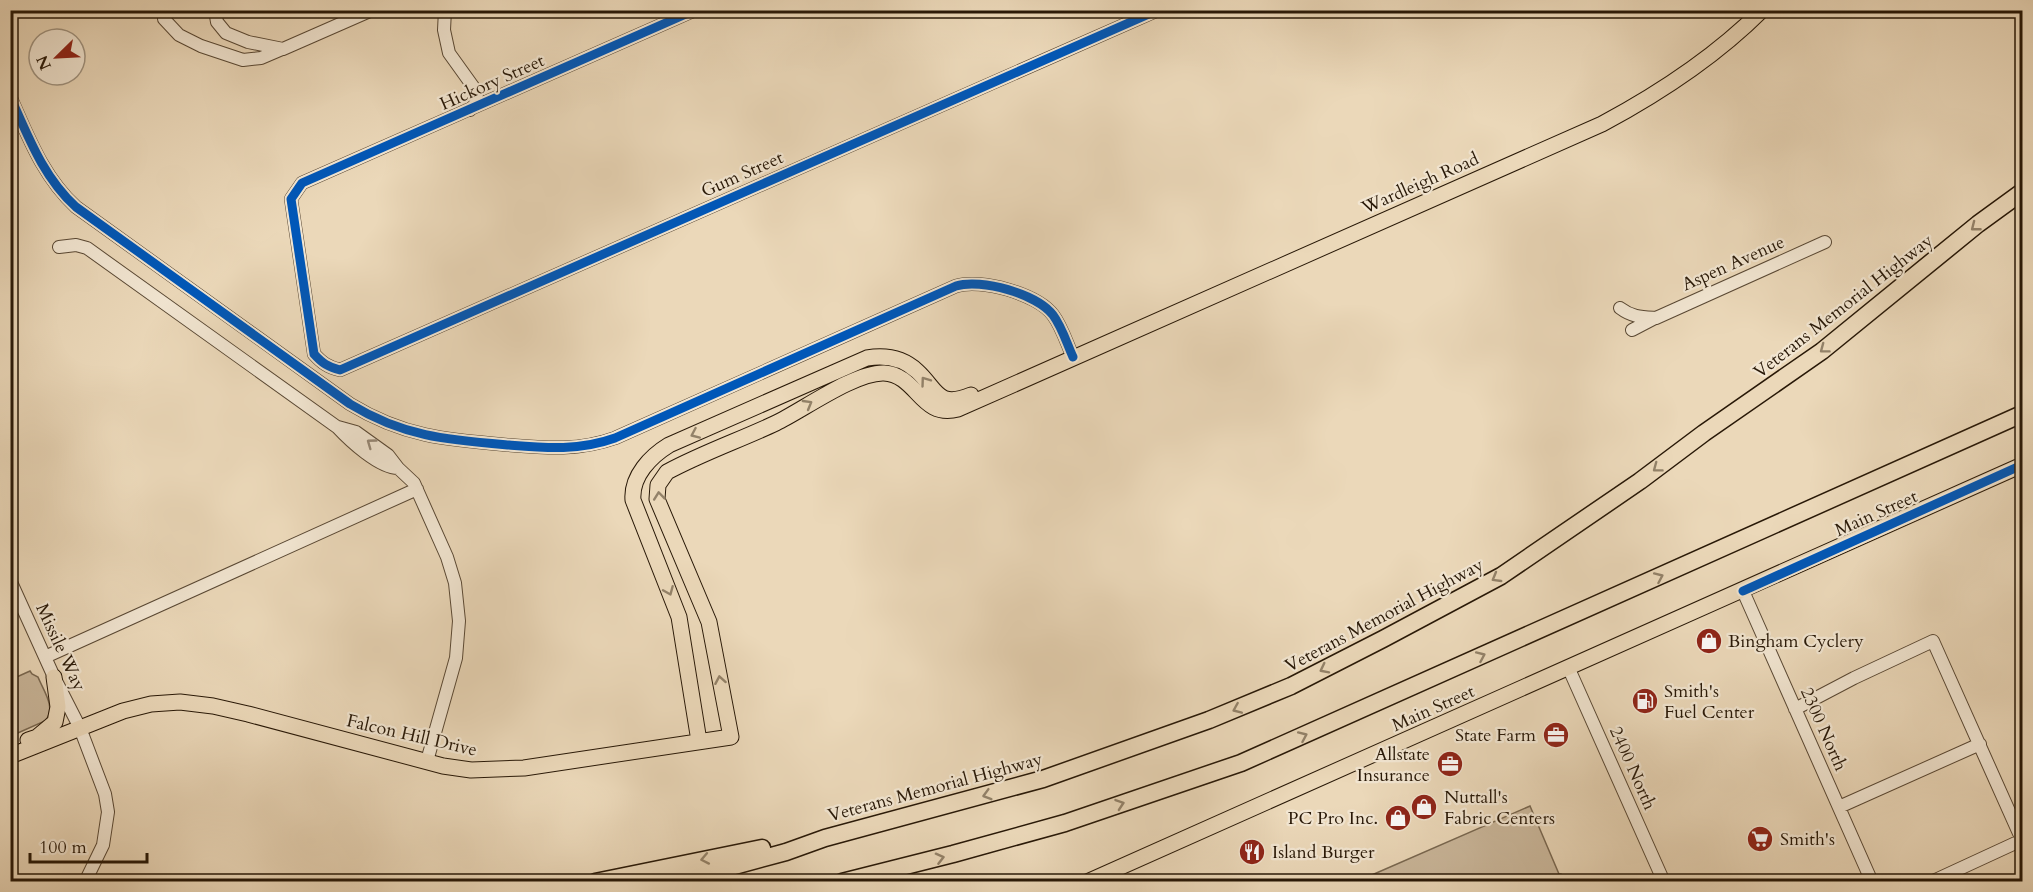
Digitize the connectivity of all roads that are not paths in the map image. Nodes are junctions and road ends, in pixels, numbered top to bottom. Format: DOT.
graph roads {
  1 [pos="214,10"];
  2 [pos="372,10"];
  3 [pos="445,10"];
  4 [pos="695,10"];
  5 [pos="1158,10"];
  6 [pos="1762,10"];
  7 [pos="164,19"];
  8 [pos="283,49"];
  9 [pos="10,96"];
  10 [pos="470,110"];
  11 [pos="302,183"];
  12 [pos="2022,192"];
  13 [pos="1825,242"];
  14 [pos="59,247"];
  15 [pos="1620,308"];
  16 [pos="1656,318"];
  17 [pos="1632,330"];
  18 [pos="1073,357"];
  19 [pos="2022,414"];
  20 [pos="2022,465"];
  21 [pos="417,489"];
  22 [pos="10,580"];
  23 [pos="1743,591"];
  24 [pos="45,657"];
  25 [pos="1569,669"];
  26 [pos="54,677"];
  27 [pos="1796,709"];
  28 [pos="80,728"];
  29 [pos="699,741"];
  30 [pos="1980,744"];
  31 [pos="10,748"];
  32 [pos="10,756"];
  33 [pos="427,761"];
  34 [pos="1839,807"];
  35 [pos="825,838"];
  36 [pos="2022,840"];
  37 [pos="1088,881"];
  38 [pos="85,882"];
  39 [pos="596,882"];
  40 [pos="668,882"];
  41 [pos="842,882"];
  42 [pos="1664,882"];
  43 [pos="1872,882"];
  44 [pos="1931,882"];
  1 -- 8 [label="street"];
  2 -- 8 [label="street"];
  3 -- 10 [label="street"];
  4 -- 10 [label="street, Hickory Street"];
  5 -- 11 [label="street, Gum Street"];
  6 -- 18 [label="main road, Wardleigh Road"];
  7 -- 8 [label="street"];
  9 -- 18 [label="street"];
  10 -- 11 [label="street, Hickory Street"];
  12 -- 35 [label="highway, Veterans Memorial Highway, one-way"];
  13 -- 16 [label="street, Aspen Avenue"];
  14 -- 21 [label="street"];
  15 -- 16 [label="street"];
  16 -- 17 [label="street, Aspen Avenue"];
  18 -- 29 [label="main road, one-way"];
  29 -- 18 [label="main road, Falcon Hill Drive, one-way"];
  41 -- 19 [label="highway, one-way"];
  20 -- 23 [label="main road, Main Street"];
  21 -- 24 [label="street"];
  21 -- 33 [label="street"];
  22 -- 24 [label="street, Missile Way"];
  23 -- 25 [label="main road, Main Street"];
  23 -- 27 [label="street, 2300 North"];
  24 -- 26 [label="street, Missile Way"];
  25 -- 37 [label="main road, Main Street"];
  25 -- 42 [label="street, 2400 North"];
  26 -- 28 [label="street, Missile Way"];
  26 -- 31 [label="main road"];
  27 -- 30 [label="street"];
  27 -- 34 [label="street, 2300 North"];
  28 -- 32 [label="main road, Falcon Hill Drive"];
  28 -- 33 [label="main road, Falcon Hill Drive"];
  28 -- 38 [label="street, Missile Way"];
  29 -- 33 [label="main road, Falcon Hill Drive"];
  30 -- 34 [label="street"];
  30 -- 36 [label="street"];
  34 -- 43 [label="street, 2300 North"];
  35 -- 39 [label="highway, one-way"];
  35 -- 40 [label="highway, Veterans Memorial Highway"];
  36 -- 44 [label="street"];
}
